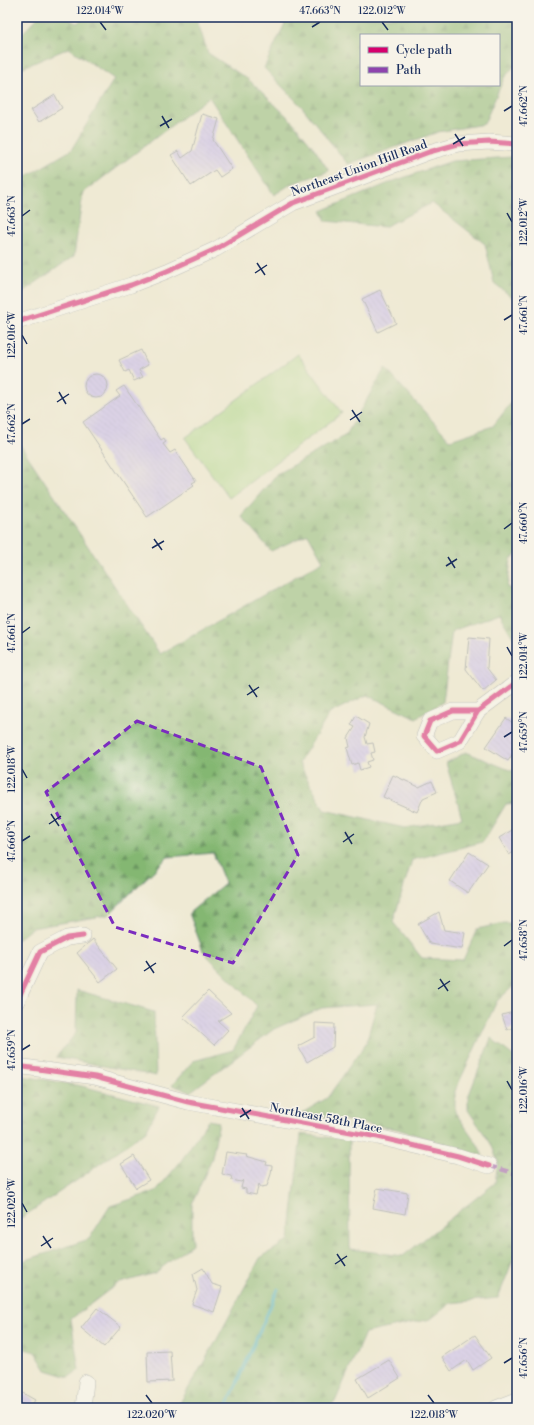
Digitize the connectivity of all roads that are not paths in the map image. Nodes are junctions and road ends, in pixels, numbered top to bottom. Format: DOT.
graph roads {
  1 [pos="517,144"];
  2 [pos="17,322"];
  3 [pos="517,682"];
  4 [pos="478,711"];
  5 [pos="83,936"];
  6 [pos="17,1002"];
  7 [pos="17,1066"];
  8 [pos="489,1166"];
  9 [pos="86,1382"];
  10 [pos="517,1400"];
  11 [pos="83,1408"];
  12 [pos="496,1408"];
  1 -- 2 [label="street, Northeast Union Hill Road"];
  3 -- 4 [label="street"];
  5 -- 6 [label="street"];
  7 -- 8 [label="street, Northeast 58th Place"];
  9 -- 11 [label="street"];
  10 -- 12 [label="street"];
}
